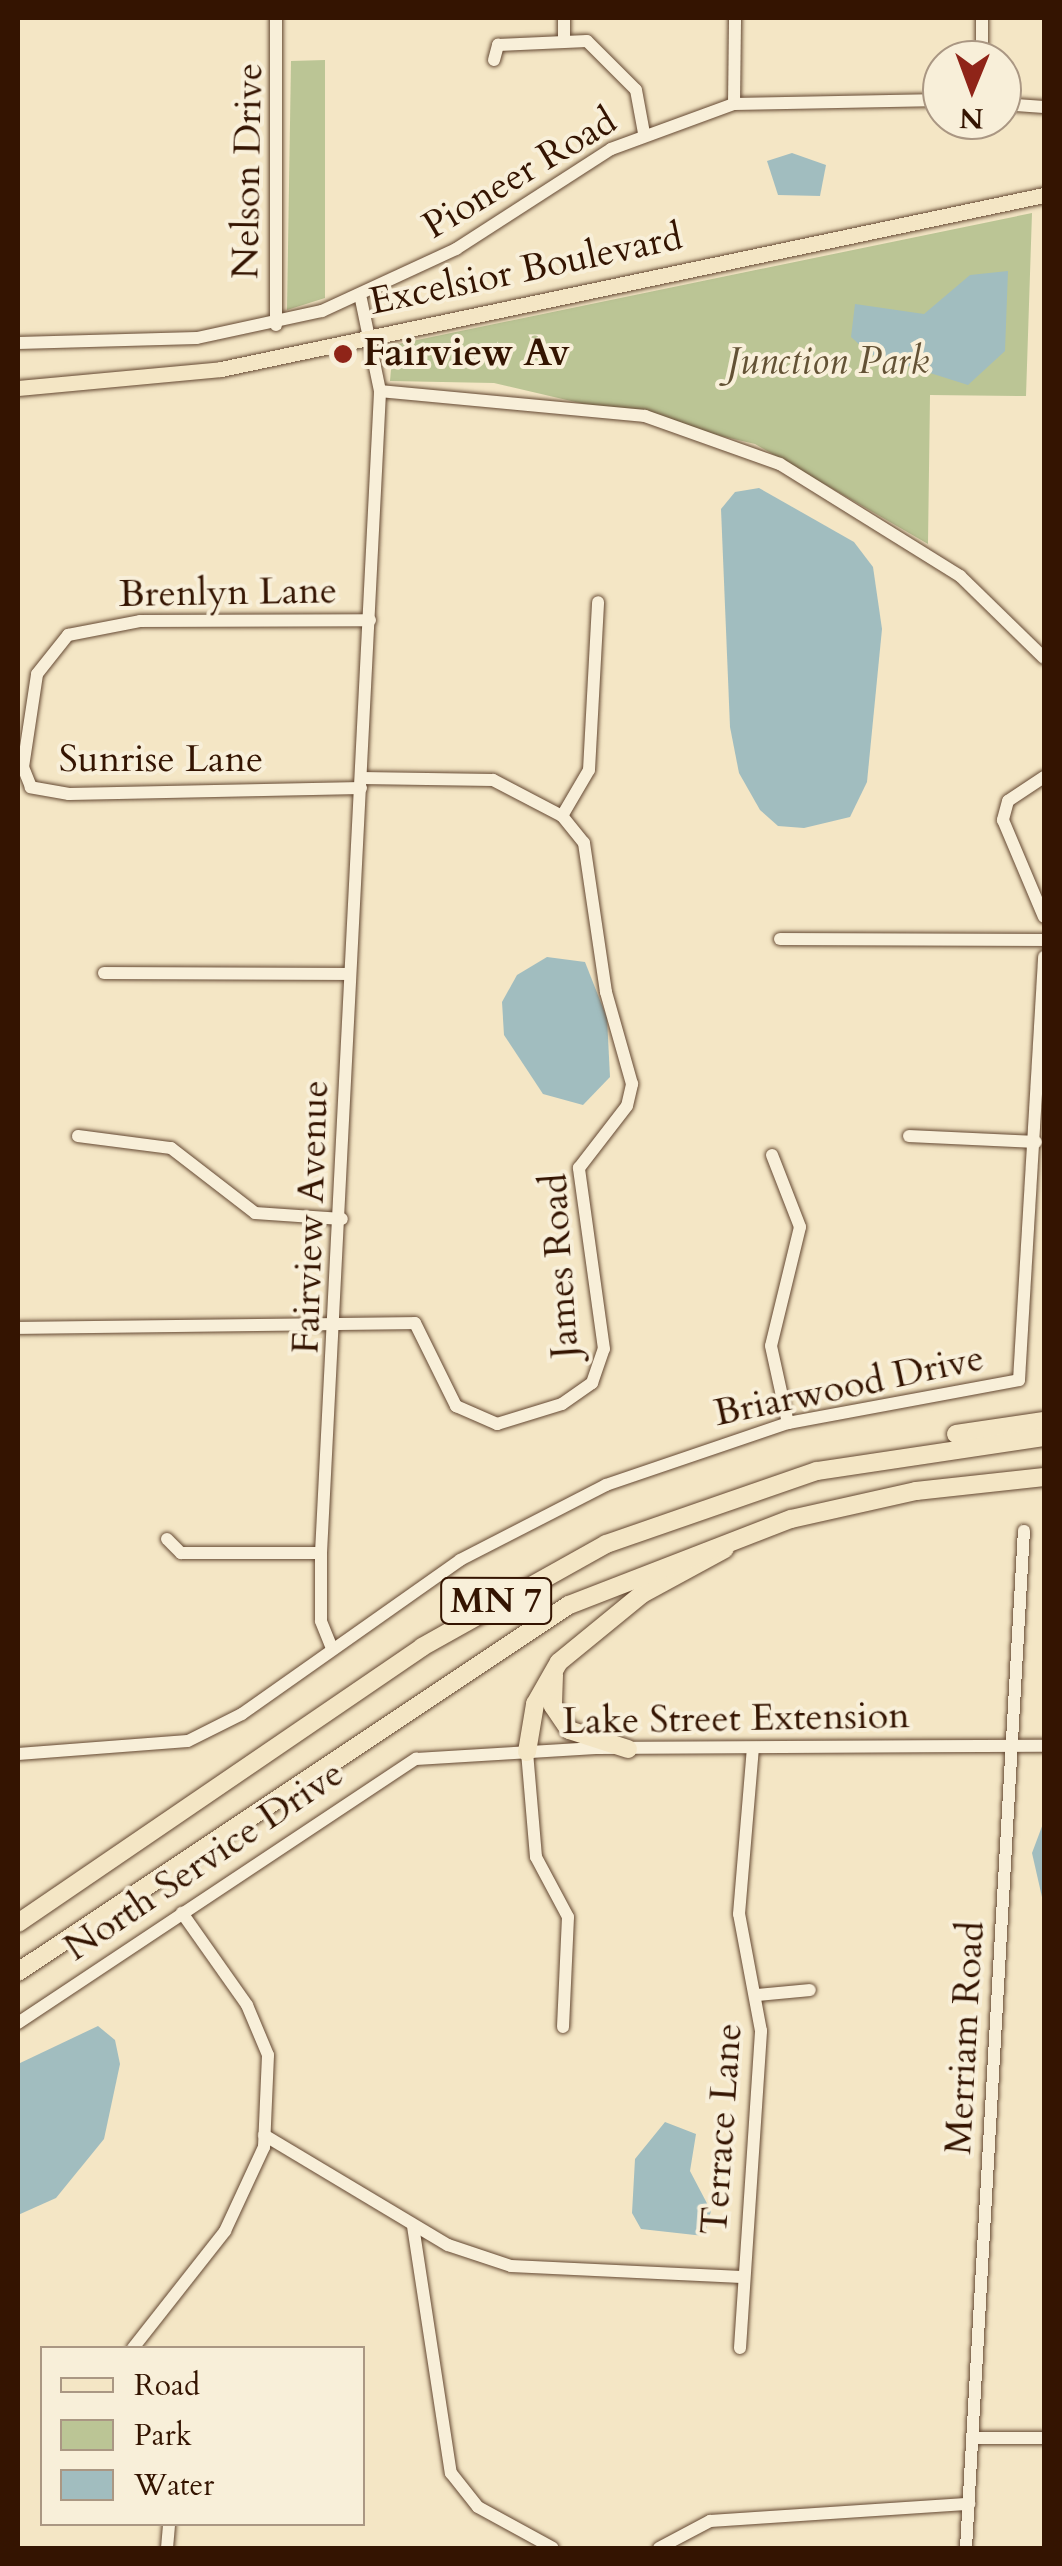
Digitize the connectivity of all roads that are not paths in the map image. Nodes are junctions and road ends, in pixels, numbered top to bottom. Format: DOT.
graph roads {
  1 [pos="276,18"];
  2 [pos="564,18"];
  3 [pos="735,18"];
  4 [pos="564,40"];
  5 [pos="494,60"];
  6 [pos="922,100"];
  7 [pos="734,104"];
  8 [pos="644,133"];
  9 [pos="1044,195"];
  10 [pos="360,298"];
  11 [pos="276,325"];
  12 [pos="372,336"];
  13 [pos="18,342"];
  14 [pos="18,388"];
  15 [pos="380,391"];
  16 [pos="598,602"];
  17 [pos="370,620"];
  18 [pos="88,628"];
  19 [pos="1038,640"];
  20 [pos="1044,658"];
  21 [pos="1044,777"];
  22 [pos="361,783"];
  23 [pos="562,816"];
  24 [pos="1044,917"];
  25 [pos="780,939"];
  26 [pos="1044,940"];
  27 [pos="1044,957"];
  28 [pos="104,973"];
  29 [pos="350,974"];
  30 [pos="78,1136"];
  31 [pos="909,1136"];
  32 [pos="1036,1142"];
  33 [pos="772,1155"];
  34 [pos="342,1219"];
  35 [pos="338,1320"];
  36 [pos="18,1328"];
  37 [pos="1044,1420"];
  38 [pos="788,1422"];
  39 [pos="1044,1437"];
  40 [pos="817,1470"];
  41 [pos="1044,1477"];
  42 [pos="826,1510"];
  43 [pos="1024,1531"];
  44 [pos="167,1538"];
  45 [pos="321,1553"];
  46 [pos="331,1646"];
  47 [pos="560,1662"];
  48 [pos="1010,1746"];
  49 [pos="1044,1746"];
  50 [pos="628,1749"];
  51 [pos="753,1749"];
  52 [pos="528,1752"];
  53 [pos="18,1754"];
  54 [pos="428,1756"];
  55 [pos="182,1913"];
  56 [pos="18,1923"];
  57 [pos="18,1972"];
  58 [pos="810,1990"];
  59 [pos="758,1995"];
  60 [pos="18,2023"];
  61 [pos="563,2027"];
  62 [pos="264,2135"];
  63 [pos="412,2226"];
  64 [pos="742,2277"];
  65 [pos="135,2346"];
  66 [pos="740,2348"];
  67 [pos="973,2438"];
  68 [pos="1044,2438"];
  69 [pos="969,2504"];
  70 [pos="553,2548"];
  71 [pos="659,2548"];
  72 [pos="966,2548"];
  1 -- 11 [label="street, Nelson Drive"];
  2 -- 4 [label="street"];
  3 -- 7 [label="street"];
  4 -- 5 [label="street"];
  4 -- 8 [label="street"];
  6 -- 7 [label="street, Pioneer Road"];
  7 -- 8 [label="street, Pioneer Road"];
  8 -- 10 [label="street, Pioneer Road"];
  9 -- 12 [label="main road, Excelsior Boulevard"];
  10 -- 11 [label="street, Pioneer Road"];
  10 -- 12 [label="street, Fairview Avenue"];
  11 -- 13 [label="street, Pioneer Road"];
  12 -- 14 [label="main road, Excelsior Boulevard"];
  12 -- 15 [label="street, Fairview Avenue"];
  15 -- 17 [label="street, Fairview Avenue"];
  15 -- 19 [label="street"];
  16 -- 23 [label="street"];
  17 -- 18 [label="street, Brenlyn Lane"];
  17 -- 22 [label="street, Fairview Avenue"];
  18 -- 22 [label="street, Sunrise Lane"];
  19 -- 20 [label="street"];
  21 -- 24 [label="street"];
  22 -- 23 [label="street, Sunrise Lane"];
  22 -- 29 [label="street, Fairview Avenue"];
  23 -- 35 [label="street, James Road"];
  25 -- 26 [label="street"];
  27 -- 32 [label="street, Briarwood Drive"];
  28 -- 29 [label="street"];
  29 -- 34 [label="street, Fairview Avenue"];
  30 -- 34 [label="street"];
  31 -- 32 [label="street"];
  32 -- 38 [label="street, Briarwood Drive"];
  33 -- 38 [label="street"];
  34 -- 35 [label="street, Fairview Avenue"];
  35 -- 36 [label="street, James Road"];
  35 -- 45 [label="street, Fairview Avenue"];
  37 -- 40 [label="highway"];
  38 -- 46 [label="street, Briarwood Drive"];
  39 -- 40 [label="highway, MN 7"];
  40 -- 56 [label="highway, MN 7"];
  41 -- 42 [label="highway, MN 7"];
  42 -- 47 [label="highway"];
  42 -- 57 [label="highway, MN 7"];
  43 -- 48 [label="street, Merriam Road"];
  44 -- 45 [label="street"];
  45 -- 46 [label="street, Fairview Avenue"];
  46 -- 53 [label="street, Briarwood Drive"];
  47 -- 50 [label="highway"];
  47 -- 52 [label="highway"];
  48 -- 49 [label="street, Lake Street Extension"];
  48 -- 51 [label="street, Lake Street Extension"];
  48 -- 67 [label="street, Merriam Road"];
  50 -- 51 [label="street, Lake Street Extension"];
  50 -- 52 [label="street, Lake Street Extension"];
  51 -- 59 [label="street, Terrace Lane"];
  52 -- 54 [label="street, Lake Street Extension"];
  52 -- 61 [label="street"];
  54 -- 55 [label="street, North Service Drive"];
  55 -- 60 [label="street, North Service Drive"];
  55 -- 62 [label="street"];
  58 -- 59 [label="street"];
  59 -- 64 [label="street, Terrace Lane"];
  62 -- 63 [label="street"];
  62 -- 65 [label="street"];
  63 -- 64 [label="street"];
  63 -- 70 [label="street"];
  64 -- 66 [label="street, Terrace Lane"];
  67 -- 68 [label="street"];
  67 -- 69 [label="street, Merriam Road"];
  69 -- 71 [label="street"];
  69 -- 72 [label="street, Merriam Road"];
}
